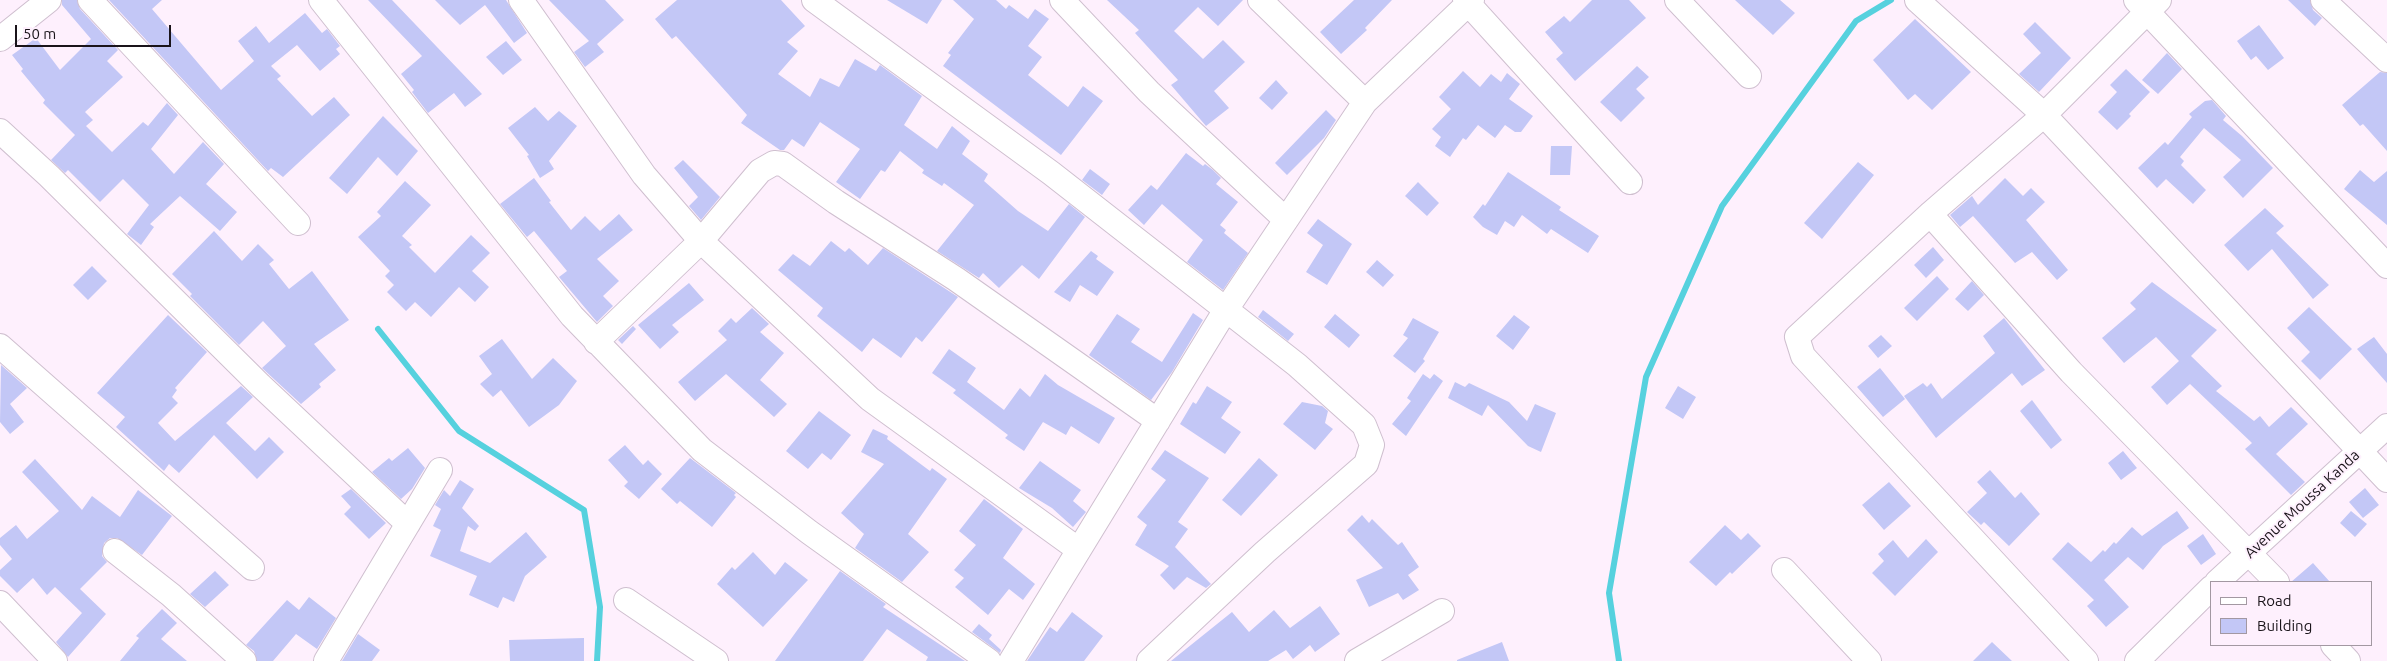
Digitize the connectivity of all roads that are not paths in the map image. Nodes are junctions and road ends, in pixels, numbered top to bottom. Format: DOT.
graph roads {
  1 [pos="49,0"];
  2 [pos="90,0"];
  3 [pos="320,0"];
  4 [pos="521,0"];
  5 [pos="814,0"];
  6 [pos="1062,0"];
  7 [pos="1260,0"];
  8 [pos="1677,0"];
  9 [pos="1917,0"];
  10 [pos="2323,0"];
  11 [pos="1468,1"];
  12 [pos="2147,4"];
  13 [pos="0,39"];
  14 [pos="2387,60"];
  15 [pos="1750,76"];
  16 [pos="1365,102"];
  17 [pos="2044,115"];
  18 [pos="0,131"];
  19 [pos="1630,182"];
  20 [pos="1930,214"];
  21 [pos="1286,220"];
  22 [pos="298,223"];
  23 [pos="701,241"];
  24 [pos="2387,266"];
  25 [pos="1225,311"];
  26 [pos="596,342"];
  27 [pos="0,346"];
  28 [pos="1158,421"];
  29 [pos="2387,426"];
  30 [pos="2360,451"];
  31 [pos="440,470"];
  32 [pos="2387,480"];
  33 [pos="408,524"];
  34 [pos="1079,550"];
  35 [pos="114,552"];
  36 [pos="2250,552"];
  37 [pos="252,568"];
  38 [pos="1784,570"];
  39 [pos="2218,581"];
  40 [pos="2276,581"];
  41 [pos="2210,589"];
  42 [pos="626,600"];
  43 [pos="0,603"];
  44 [pos="1442,611"];
  45 [pos="2334,646"];
  46 [pos="55,661"];
  47 [pos="244,661"];
  48 [pos="326,661"];
  49 [pos="716,661"];
  50 [pos="989,661"];
  51 [pos="1011,661"];
  52 [pos="1148,661"];
  53 [pos="1357,661"];
  54 [pos="1870,661"];
  55 [pos="2086,661"];
  56 [pos="2137,661"];
  57 [pos="2348,661"];
  1 -- 13 [label="street"];
  2 -- 22 [label="street"];
  3 -- 26 [label="street"];
  4 -- 23 [label="street"];
  5 -- 25 [label="street"];
  6 -- 21 [label="street"];
  7 -- 16 [label="street"];
  8 -- 15 [label="street"];
  9 -- 17 [label="street"];
  10 -- 14 [label="street"];
  11 -- 16 [label="street"];
  11 -- 19 [label="street"];
  12 -- 17 [label="street"];
  12 -- 24 [label="street"];
  16 -- 21 [label="street"];
  17 -- 20 [label="street"];
  17 -- 30 [label="street"];
  18 -- 33 [label="street"];
  20 -- 36 [label="street"];
  20 -- 55 [label="street"];
  21 -- 25 [label="street"];
  23 -- 26 [label="street"];
  23 -- 28 [label="street"];
  23 -- 34 [label="street"];
  25 -- 28 [label="street"];
  25 -- 52 [label="street"];
  26 -- 50 [label="street"];
  27 -- 37 [label="street"];
  28 -- 34 [label="street"];
  29 -- 30 [label="street, Avenue Moussa Kanda"];
  30 -- 32 [label="street"];
  30 -- 36 [label="street, Avenue Moussa Kanda"];
  31 -- 33 [label="street"];
  33 -- 48 [label="street"];
  34 -- 51 [label="street"];
  35 -- 47 [label="street"];
  36 -- 39 [label="street, Avenue Moussa Kanda"];
  36 -- 40 [label="street"];
  38 -- 54 [label="street"];
  41 -- 56 [label="street"];
  42 -- 49 [label="street"];
  43 -- 46 [label="street"];
  44 -- 53 [label="street"];
  45 -- 57 [label="street"];
}
